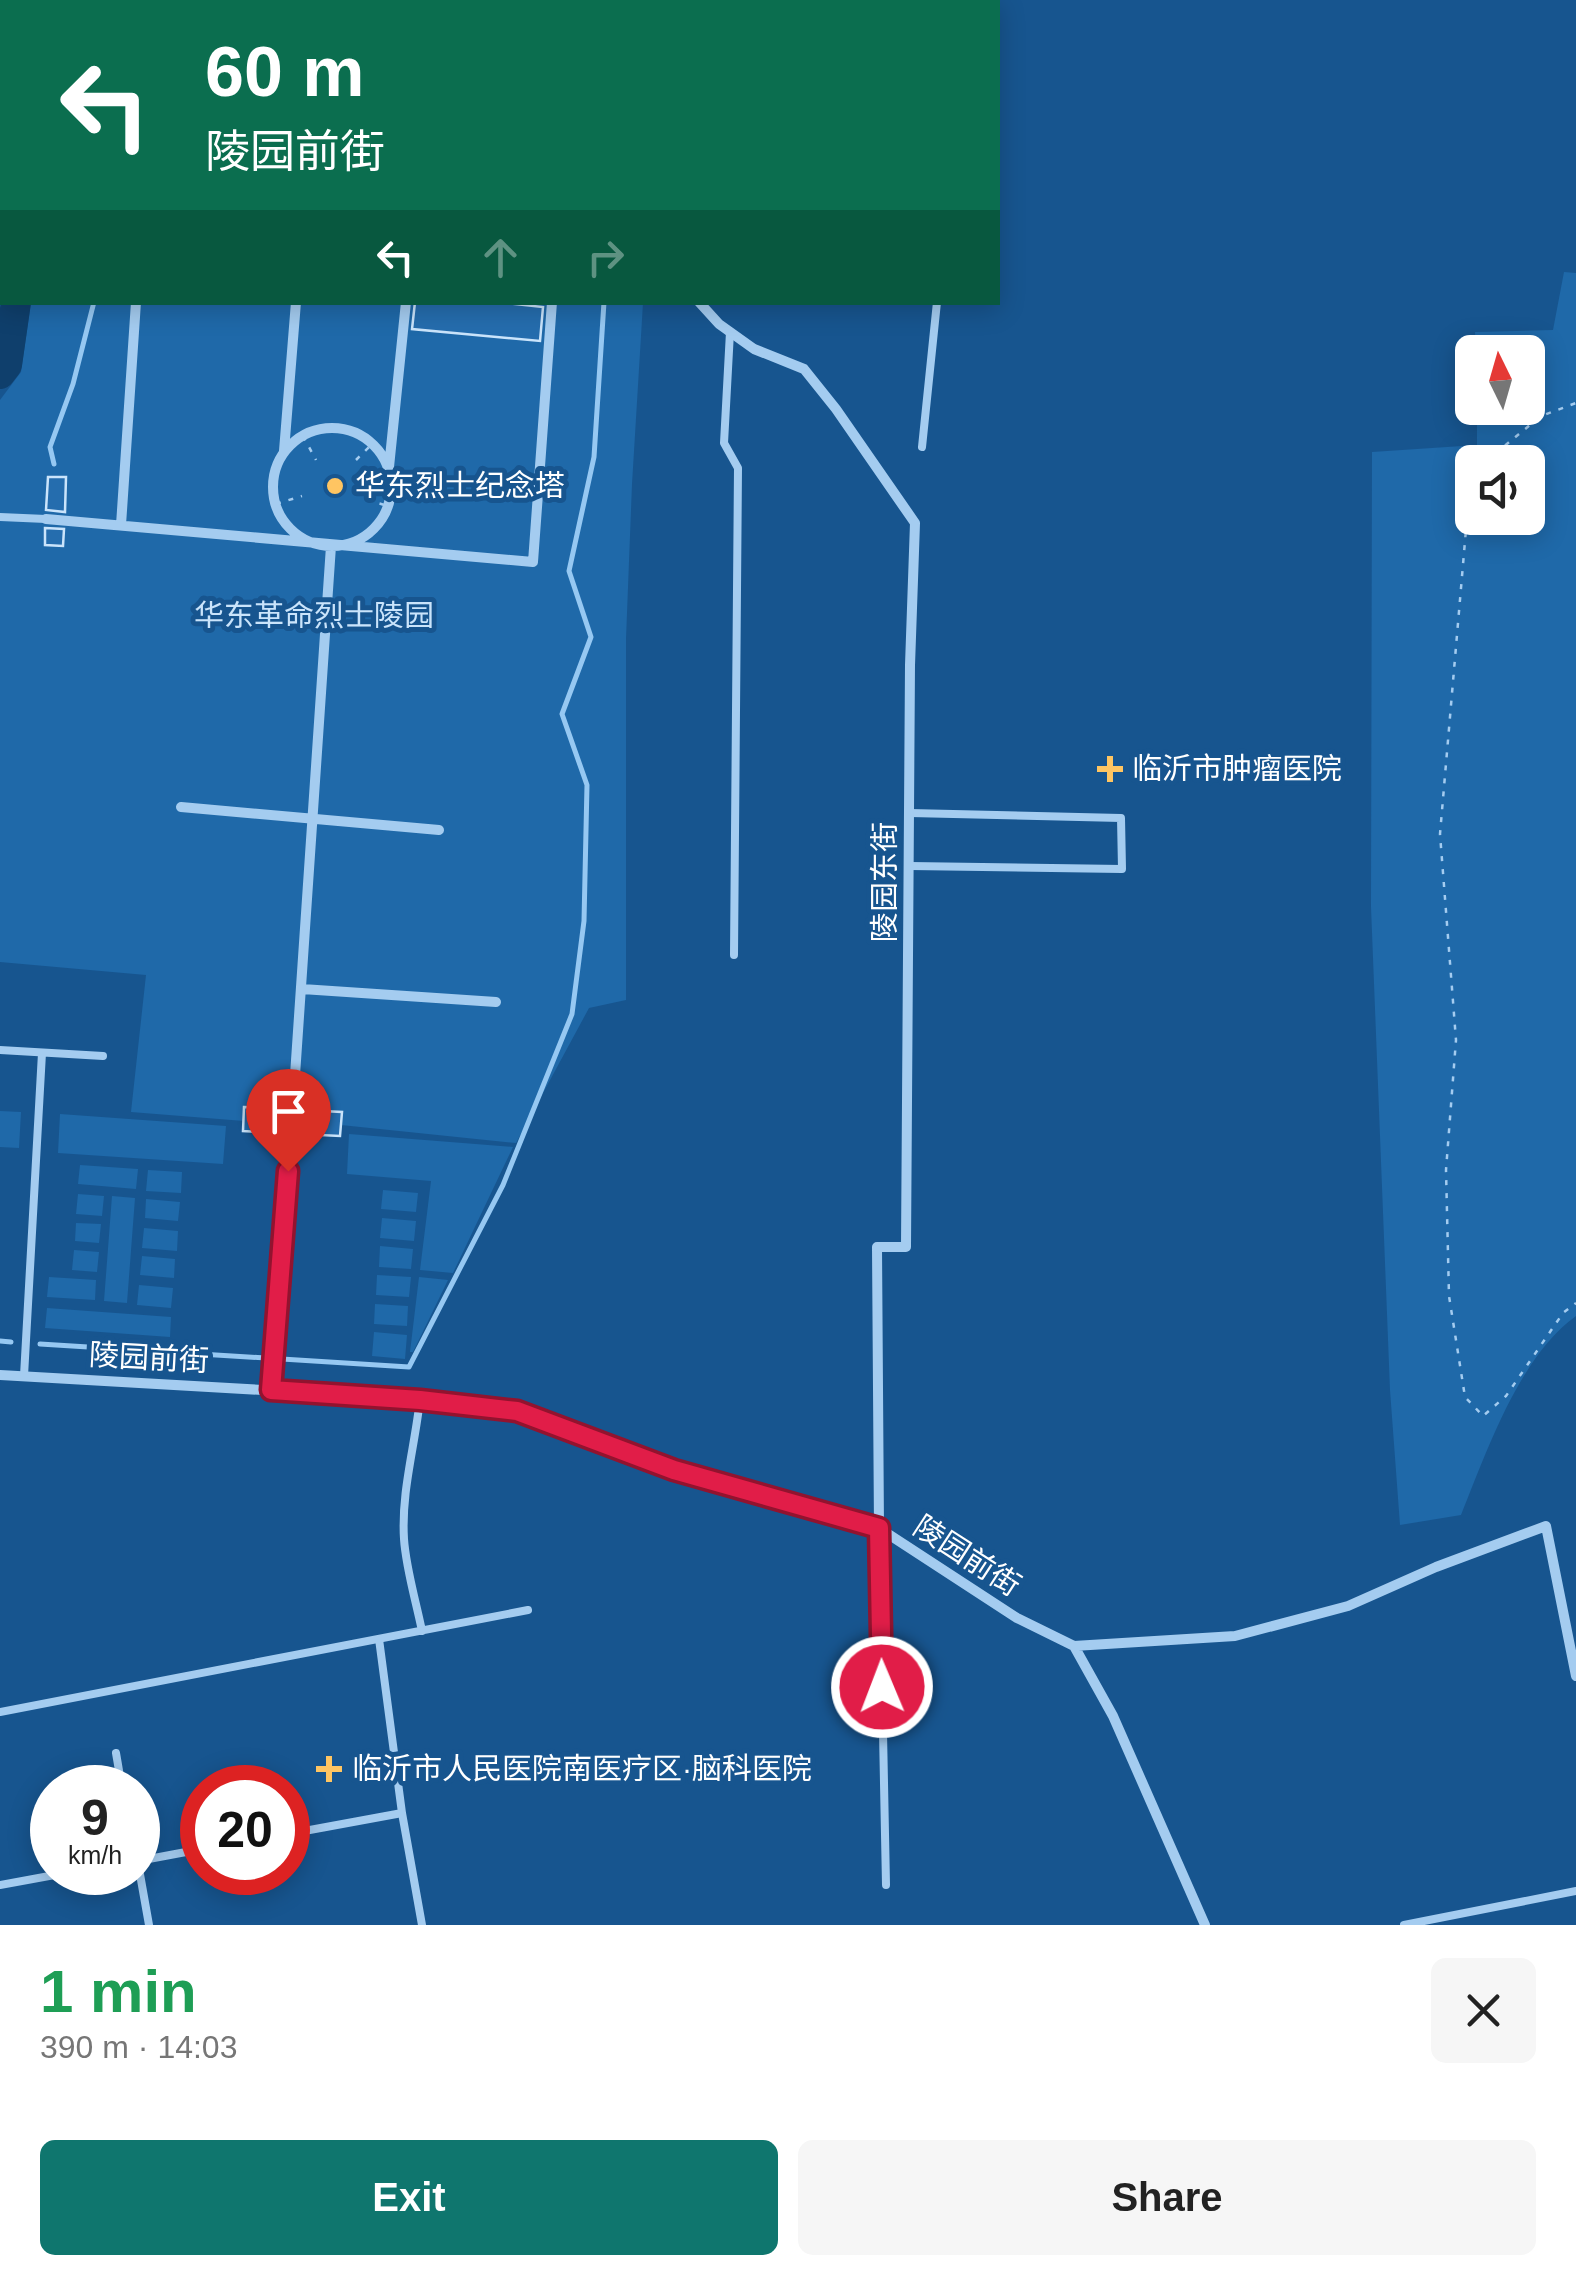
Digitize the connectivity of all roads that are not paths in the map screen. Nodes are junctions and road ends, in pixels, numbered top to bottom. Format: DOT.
graph roads {
  1 [pos="136,305"];
  2 [pos="296,305"];
  3 [pos="406,305"];
  4 [pos="552,305"];
  5 [pos="702,305"];
  6 [pos="936,305"];
  7 [pos="730,332"];
  8 [pos="922,447"];
  9 [pos="284,453"];
  10 [pos="388,468"];
  11 [pos="0,517"];
  12 [pos="46,519"];
  13 [pos="121,526"];
  14 [pos="331,546"];
  15 [pos="181,807"];
  16 [pos="910,814"];
  17 [pos="313,819"];
  18 [pos="438,830"];
  19 [pos="910,866"];
  20 [pos="734,955"];
  21 [pos="302,989"];
  22 [pos="496,1002"];
  23 [pos="0,1050"];
  24 [pos="42,1053"];
  25 [pos="103,1056"];
  26 [pos="291,1134"];
  27 [pos="0,1374"];
  28 [pos="24,1376"];
  29 [pos="271,1390"];
  30 [pos="420,1400"];
  31 [pos="879,1528"];
  32 [pos="528,1610"];
  33 [pos="422,1631"];
  34 [pos="380,1639"];
  35 [pos="1074,1646"];
  36 [pos="1576,1676"];
  37 [pos="0,1712"];
  38 [pos="116,1753"];
  39 [pos="118,1765"];
  40 [pos="402,1813"];
  41 [pos="310,1830"];
  42 [pos="30,1880"];
  43 [pos="0,1885"];
  44 [pos="886,1886"];
  45 [pos="1576,1891"];
  46 [pos="144,1895"];
  47 [pos="149,1925"];
  48 [pos="422,1925"];
  49 [pos="1205,1925"];
  50 [pos="1404,1925"];
  1 -- 13 [label="street"];
  2 -- 9 [label="street"];
  3 -- 10 [label="street"];
  4 -- 14 [label="street"];
  5 -- 7 [label="street, 陵园东街"];
  6 -- 8 [label="lane"];
  7 -- 16 [label="street, 陵园东街"];
  7 -- 20 [label="lane"];
  9 -- 10 [label="street"];
  9 -- 14 [label="street"];
  10 -- 14 [label="street"];
  11 -- 12 [label="lane"];
  12 -- 13 [label="street"];
  13 -- 14 [label="street"];
  14 -- 17 [label="street"];
  15 -- 17 [label="street"];
  16 -- 19 [label="street, 陵园东街"];
  16 -- 19 [label="lane"];
  17 -- 18 [label="street"];
  17 -- 21 [label="street"];
  19 -- 31 [label="street, 陵园东街"];
  21 -- 22 [label="street"];
  21 -- 26 [label="street"];
  23 -- 24 [label="lane"];
  24 -- 25 [label="lane"];
  24 -- 28 [label="lane"];
  26 -- 29 [label="lane"];
  27 -- 28 [label="street, 陵园前街"];
  28 -- 29 [label="street, 陵园前街"];
  29 -- 30 [label="street, 陵园前街"];
  30 -- 31 [label="street, 陵园前街"];
  30 -- 33 [label="lane"];
  31 -- 35 [label="street, 陵园前街"];
  31 -- 44 [label="lane"];
  32 -- 33 [label="lane"];
  33 -- 34 [label="lane"];
  34 -- 37 [label="lane"];
  34 -- 40 [label="lane"];
  35 -- 36 [label="street"];
  35 -- 49 [label="street"];
  38 -- 39 [label="lane"];
  40 -- 41 [label="lane"];
  40 -- 48 [label="lane"];
  42 -- 43 [label="lane"];
  45 -- 50 [label="lane"];
  46 -- 47 [label="lane"];
}
